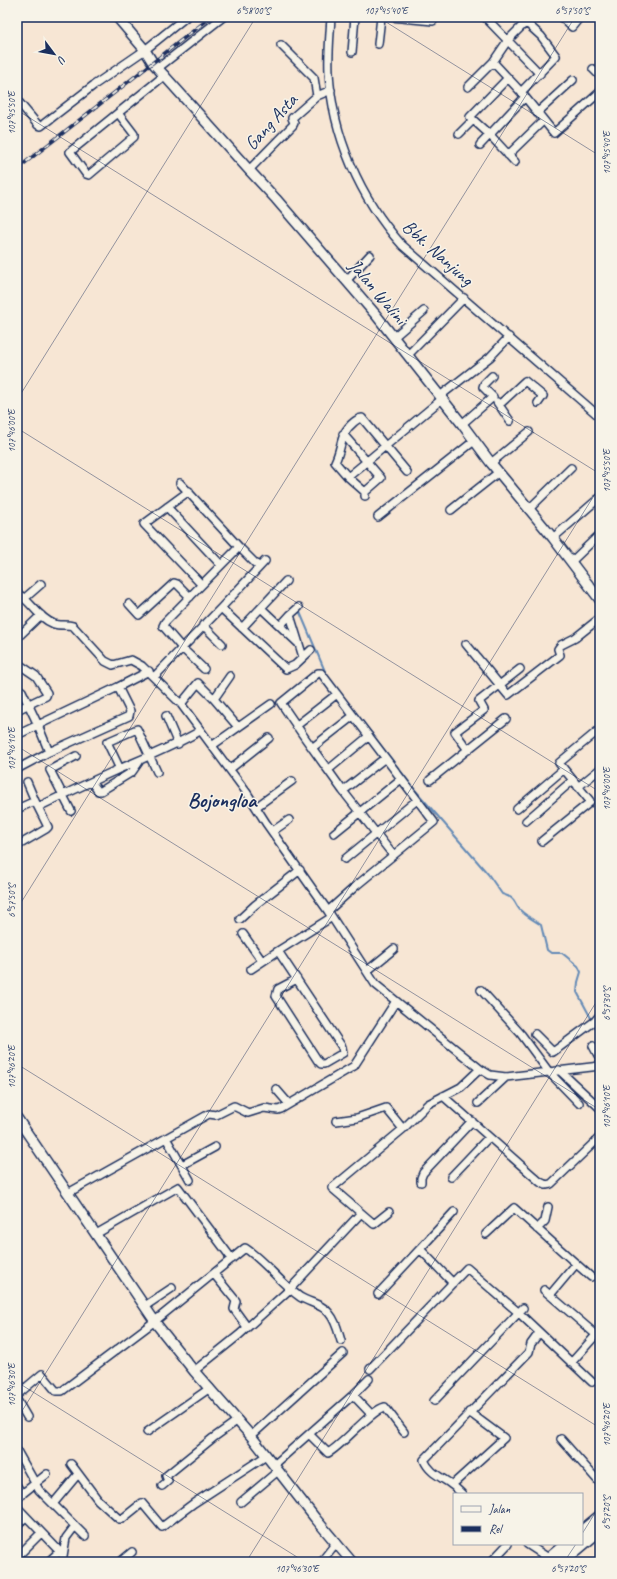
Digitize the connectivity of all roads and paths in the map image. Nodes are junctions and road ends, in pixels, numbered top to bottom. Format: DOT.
graph roads {
  1 [pos="117,17"];
  2 [pos="186,17"];
  3 [pos="224,17"];
  4 [pos="331,17"];
  5 [pos="355,17"];
  6 [pos="381,17"];
  7 [pos="391,17"];
  8 [pos="435,17"];
  9 [pos="485,17"];
  10 [pos="561,17"];
  11 [pos="580,17"];
  12 [pos="525,19"];
  13 [pos="508,40"];
  14 [pos="378,44"];
  15 [pos="281,46"];
  16 [pos="145,50"];
  17 [pos="352,52"];
  18 [pos="493,62"];
  19 [pos="158,68"];
  20 [pos="594,69"];
  21 [pos="540,74"];
  22 [pos="165,75"];
  23 [pos="600,76"];
  24 [pos="508,78"];
  25 [pos="573,80"];
  26 [pos="468,87"];
  27 [pos="331,90"];
  28 [pos="600,92"];
  29 [pos="523,95"];
  30 [pos="317,96"];
  31 [pos="17,100"];
  32 [pos="118,113"];
  33 [pos="537,113"];
  34 [pos="473,120"];
  35 [pos="543,121"];
  36 [pos="459,134"];
  37 [pos="490,135"];
  38 [pos="480,146"];
  39 [pos="508,155"];
  40 [pos="515,162"];
  41 [pos="249,170"];
  42 [pos="370,255"];
  43 [pos="346,281"];
  44 [pos="464,298"];
  45 [pos="424,311"];
  46 [pos="394,337"];
  47 [pos="509,337"];
  48 [pos="408,356"];
  49 [pos="492,376"];
  50 [pos="441,397"];
  51 [pos="493,398"];
  52 [pos="538,403"];
  53 [pos="499,405"];
  54 [pos="600,417"];
  55 [pos="510,421"];
  56 [pos="462,424"];
  57 [pos="529,432"];
  58 [pos="343,434"];
  59 [pos="474,441"];
  60 [pos="386,446"];
  61 [pos="367,461"];
  62 [pos="491,463"];
  63 [pos="571,468"];
  64 [pos="407,472"];
  65 [pos="499,472"];
  66 [pos="348,477"];
  67 [pos="180,483"];
  68 [pos="189,491"];
  69 [pos="598,499"];
  70 [pos="167,507"];
  71 [pos="529,509"];
  72 [pos="452,510"];
  73 [pos="378,517"];
  74 [pos="597,537"];
  75 [pos="553,538"];
  76 [pos="239,547"];
  77 [pos="265,561"];
  78 [pos="571,562"];
  79 [pos="221,564"];
  80 [pos="259,567"];
  81 [pos="286,582"];
  82 [pos="41,584"];
  83 [pos="202,584"];
  84 [pos="17,593"];
  85 [pos="190,597"];
  86 [pos="25,598"];
  87 [pos="600,600"];
  88 [pos="129,604"];
  89 [pos="299,607"];
  90 [pos="221,608"];
  91 [pos="261,608"];
  92 [pos="41,615"];
  93 [pos="290,615"];
  94 [pos="600,618"];
  95 [pos="203,625"];
  96 [pos="280,626"];
  97 [pos="242,628"];
  98 [pos="17,638"];
  99 [pos="222,644"];
  100 [pos="299,644"];
  101 [pos="466,644"];
  102 [pos="182,648"];
  103 [pos="311,650"];
  104 [pos="303,657"];
  105 [pos="17,663"];
  106 [pos="204,669"];
  107 [pos="520,669"];
  108 [pos="151,674"];
  109 [pos="230,676"];
  110 [pos="499,684"];
  111 [pos="118,687"];
  112 [pos="17,688"];
  113 [pos="337,694"];
  114 [pos="214,699"];
  115 [pos="28,704"];
  116 [pos="181,704"];
  117 [pos="271,704"];
  118 [pos="17,710"];
  119 [pos="166,716"];
  120 [pos="353,716"];
  121 [pos="506,719"];
  122 [pos="38,725"];
  123 [pos="296,726"];
  124 [pos="238,727"];
  125 [pos="600,729"];
  126 [pos="200,731"];
  127 [pos="17,735"];
  128 [pos="369,736"];
  129 [pos="269,738"];
  130 [pos="178,744"];
  131 [pos="213,745"];
  132 [pos="312,748"];
  133 [pos="468,750"];
  134 [pos="49,752"];
  135 [pos="76,756"];
  136 [pos="150,757"];
  137 [pos="386,758"];
  138 [pos="139,762"];
  139 [pos="17,769"];
  140 [pos="120,769"];
  141 [pos="230,769"];
  142 [pos="564,769"];
  143 [pos="600,769"];
  144 [pos="328,770"];
  145 [pos="157,772"];
  146 [pos="401,779"];
  147 [pos="430,780"];
  148 [pos="572,780"];
  149 [pos="292,781"];
  150 [pos="27,782"];
  151 [pos="92,782"];
  152 [pos="578,787"];
  153 [pos="343,791"];
  154 [pos="63,795"];
  155 [pos="417,800"];
  156 [pos="36,804"];
  157 [pos="256,807"];
  158 [pos="17,809"];
  159 [pos="517,809"];
  160 [pos="71,811"];
  161 [pos="359,813"];
  162 [pos="289,820"];
  163 [pos="526,821"];
  164 [pos="272,831"];
  165 [pos="334,833"];
  166 [pos="375,834"];
  167 [pos="542,841"];
  168 [pos="17,846"];
  169 [pos="393,855"];
  170 [pos="345,859"];
  171 [pos="300,870"];
  172 [pos="328,910"];
  173 [pos="332,917"];
  174 [pos="240,919"];
  175 [pos="243,934"];
  176 [pos="394,949"];
  177 [pos="278,951"];
  178 [pos="262,961"];
  179 [pos="251,969"];
  180 [pos="367,971"];
  181 [pos="297,979"];
  182 [pos="481,990"];
  183 [pos="396,1001"];
  184 [pos="596,1019"];
  185 [pos="535,1034"];
  186 [pos="593,1046"];
  187 [pos="600,1059"];
  188 [pos="600,1066"];
  189 [pos="480,1069"];
  190 [pos="559,1070"];
  191 [pos="549,1072"];
  192 [pos="506,1077"];
  193 [pos="276,1088"];
  194 [pos="443,1096"];
  195 [pos="478,1103"];
  196 [pos="579,1103"];
  197 [pos="289,1104"];
  198 [pos="600,1108"];
  199 [pos="17,1118"];
  200 [pos="336,1121"];
  201 [pos="472,1121"];
  202 [pos="403,1129"];
  203 [pos="489,1137"];
  204 [pos="600,1137"];
  205 [pos="166,1138"];
  206 [pos="215,1147"];
  207 [pos="182,1165"];
  208 [pos="451,1177"];
  209 [pos="190,1180"];
  210 [pos="421,1182"];
  211 [pos="68,1193"];
  212 [pos="548,1206"];
  213 [pos="389,1212"];
  214 [pos="454,1212"];
  215 [pos="361,1214"];
  216 [pos="537,1229"];
  217 [pos="96,1234"];
  218 [pos="486,1234"];
  219 [pos="420,1249"];
  220 [pos="232,1258"];
  221 [pos="576,1264"];
  222 [pos="214,1274"];
  223 [pos="591,1277"];
  224 [pos="453,1283"];
  225 [pos="172,1288"];
  226 [pos="290,1289"];
  227 [pos="378,1294"];
  228 [pos="144,1306"];
  229 [pos="521,1311"];
  230 [pos="155,1321"];
  231 [pos="247,1327"];
  232 [pos="539,1333"];
  233 [pos="598,1337"];
  234 [pos="341,1341"];
  235 [pos="343,1353"];
  236 [pos="571,1363"];
  237 [pos="370,1368"];
  238 [pos="194,1371"];
  239 [pos="368,1379"];
  240 [pos="592,1382"];
  241 [pos="210,1388"];
  242 [pos="353,1395"];
  243 [pos="17,1396"];
  244 [pos="17,1400"];
  245 [pos="434,1401"];
  246 [pos="469,1412"];
  247 [pos="372,1415"];
  248 [pos="27,1417"];
  249 [pos="238,1420"];
  250 [pos="147,1432"];
  251 [pos="404,1432"];
  252 [pos="309,1434"];
  253 [pos="251,1436"];
  254 [pos="560,1439"];
  255 [pos="17,1451"];
  256 [pos="266,1456"];
  257 [pos="71,1464"];
  258 [pos="276,1468"];
  259 [pos="47,1474"];
  260 [pos="78,1474"];
  261 [pos="600,1482"];
  262 [pos="35,1483"];
  263 [pos="452,1485"];
  264 [pos="17,1486"];
  265 [pos="162,1486"];
  266 [pos="461,1493"];
  267 [pos="20,1496"];
  268 [pos="241,1502"];
  269 [pos="53,1504"];
  270 [pos="17,1507"];
  271 [pos="26,1517"];
  272 [pos="600,1517"];
  273 [pos="17,1525"];
  274 [pos="75,1526"];
  275 [pos="600,1529"];
  276 [pos="583,1531"];
  277 [pos="41,1534"];
  278 [pos="85,1536"];
  279 [pos="583,1541"];
  280 [pos="336,1543"];
  281 [pos="507,1545"];
  282 [pos="531,1545"];
  283 [pos="578,1545"];
  284 [pos="132,1552"];
  285 [pos="62,1556"];
  286 [pos="17,1557"];
  287 [pos="561,1557"];
  288 [pos="48,1562"];
  289 [pos="120,1562"];
  290 [pos="322,1562"];
  291 [pos="352,1562"];
  292 [pos="491,1562"];
  1 -- 16 [label="street, Jalan Walini"];
  2 -- 16 [label="street"];
  3 -- 19 [label="street"];
  4 -- 27 [label="street, Bbk. Nanjung"];
  5 -- 17 [label="street"];
  6 -- 14 [label="street"];
  7 -- 8 [label="street"];
  9 -- 13 [label="street"];
  10 -- 11 [label="street"];
  12 -- 13 [label="street"];
  12 -- 21 [label="street"];
  13 -- 18 [label="street"];
  13 -- 21 [label="street"];
  15 -- 30 [label="street"];
  16 -- 19 [label="street, Jalan Walini"];
  16 -- 31 [label="street"];
  18 -- 24 [label="street"];
  18 -- 26 [label="street"];
  19 -- 22 [label="street, Jalan Walini"];
  20 -- 23 [label="street"];
  21 -- 29 [label="street"];
  22 -- 32 [label="street"];
  22 -- 41 [label="street, Jalan Walini"];
  24 -- 29 [label="street"];
  24 -- 34 [label="street"];
  25 -- 33 [label="street"];
  27 -- 30 [label="street"];
  27 -- 44 [label="street, Bbk. Nanjung"];
  28 -- 35 [label="street"];
  29 -- 33 [label="street"];
  29 -- 37 [label="street"];
  30 -- 41 [label="street, Gang Asta"];
  32 -- 32 [label="street"];
  33 -- 35 [label="street"];
  34 -- 36 [label="street"];
  34 -- 37 [label="street"];
  35 -- 39 [label="street"];
  37 -- 38 [label="street"];
  37 -- 39 [label="street"];
  39 -- 40 [label="street"];
  41 -- 43 [label="street, Jalan Walini"];
  42 -- 43 [label="street"];
  43 -- 46 [label="street, Jalan Walini"];
  44 -- 47 [label="street, Bbk. Nanjung"];
  44 -- 48 [label="street"];
  45 -- 46 [label="street"];
  46 -- 48 [label="street, Jalan Walini"];
  47 -- 50 [label="street"];
  47 -- 54 [label="street, Bbk. Nanjung"];
  48 -- 50 [label="street, Jalan Walini"];
  49 -- 51 [label="street"];
  50 -- 56 [label="street, Jalan Walini"];
  50 -- 60 [label="street"];
  51 -- 53 [label="street"];
  51 -- 56 [label="street"];
  52 -- 53 [label="street"];
  53 -- 55 [label="street"];
  56 -- 59 [label="street, Jalan Walini"];
  57 -- 62 [label="street"];
  58 -- 60 [label="street"];
  58 -- 61 [label="street"];
  58 -- 66 [label="street"];
  59 -- 62 [label="street, Jalan Walini"];
  59 -- 73 [label="street"];
  60 -- 61 [label="street"];
  60 -- 64 [label="street"];
  61 -- 66 [label="street"];
  61 -- 66 [label="street"];
  62 -- 65 [label="street, Jalan Walini"];
  63 -- 71 [label="street"];
  65 -- 71 [label="street, Jalan Walini"];
  65 -- 72 [label="street"];
  67 -- 68 [label="street"];
  68 -- 70 [label="street"];
  68 -- 76 [label="street"];
  69 -- 75 [label="street"];
  70 -- 79 [label="street"];
  70 -- 83 [label="street"];
  71 -- 75 [label="street, Jalan Walini"];
  74 -- 78 [label="street"];
  75 -- 78 [label="street, Jalan Walini"];
  76 -- 79 [label="street"];
  76 -- 80 [label="street"];
  77 -- 80 [label="street"];
  78 -- 87 [label="street, Jalan Walini"];
  79 -- 83 [label="street"];
  80 -- 90 [label="street"];
  81 -- 91 [label="street"];
  82 -- 86 [label="street"];
  83 -- 85 [label="street"];
  84 -- 86 [label="street"];
  85 -- 88 [label="street"];
  85 -- 102 [label="street"];
  86 -- 92 [label="street"];
  89 -- 93 [label="street"];
  90 -- 95 [label="street"];
  90 -- 97 [label="street"];
  91 -- 96 [label="street"];
  91 -- 97 [label="street"];
  92 -- 98 [label="street"];
  92 -- 108 [label="street"];
  93 -- 96 [label="street"];
  93 -- 100 [label="street"];
  94 -- 110 [label="street"];
  95 -- 99 [label="street"];
  95 -- 102 [label="street"];
  96 -- 100 [label="street"];
  97 -- 104 [label="street"];
  100 -- 104 [label="street"];
  101 -- 110 [label="street"];
  102 -- 106 [label="street"];
  102 -- 108 [label="street"];
  103 -- 104 [label="street"];
  105 -- 115 [label="street"];
  107 -- 110 [label="street"];
  108 -- 111 [label="street"];
  108 -- 116 [label="street"];
  109 -- 114 [label="street"];
  110 -- 133 [label="street"];
  111 -- 122 [label="street"];
  111 -- 134 [label="street"];
  112 -- 115 [label="street"];
  113 -- 120 [label="street"];
  113 -- 123 [label="street"];
  113 -- 123 [label="street"];
  114 -- 116 [label="street"];
  114 -- 124 [label="street"];
  115 -- 118 [label="street"];
  115 -- 122 [label="street"];
  116 -- 126 [label="street"];
  117 -- 124 [label="street"];
  119 -- 130 [label="street"];
  120 -- 128 [label="street"];
  120 -- 132 [label="street"];
  121 -- 133 [label="street"];
  122 -- 127 [label="street"];
  122 -- 134 [label="street"];
  123 -- 132 [label="street"];
  124 -- 131 [label="street"];
  125 -- 142 [label="street"];
  126 -- 130 [label="street"];
  126 -- 131 [label="street"];
  128 -- 137 [label="street"];
  128 -- 144 [label="street"];
  129 -- 141 [label="street"];
  130 -- 136 [label="street"];
  131 -- 141 [label="street"];
  132 -- 144 [label="street"];
  133 -- 147 [label="street"];
  134 -- 139 [label="street"];
  135 -- 154 [label="street"];
  136 -- 138 [label="street"];
  136 -- 140 [label="street"];
  136 -- 145 [label="street"];
  137 -- 146 [label="street"];
  137 -- 153 [label="street"];
  138 -- 140 [label="street"];
  138 -- 151 [label="street"];
  140 -- 151 [label="street"];
  141 -- 157 [label="street"];
  142 -- 148 [label="street"];
  142 -- 159 [label="street"];
  143 -- 152 [label="street"];
  144 -- 153 [label="street"];
  146 -- 155 [label="street"];
  146 -- 161 [label="street"];
  148 -- 152 [label="street"];
  148 -- 163 [label="street"];
  149 -- 157 [label="street"];
  150 -- 156 [label="street"];
  151 -- 154 [label="street"];
  152 -- 167 [label="street"];
  153 -- 161 [label="street"];
  154 -- 156 [label="street"];
  154 -- 160 [label="street"];
  155 -- 166 [label="street"];
  155 -- 169 [label="street"];
  156 -- 158 [label="street"];
  156 -- 168 [label="street"];
  157 -- 164 [label="street"];
  161 -- 165 [label="street"];
  161 -- 166 [label="street"];
  162 -- 164 [label="street"];
  164 -- 171 [label="street"];
  166 -- 169 [label="street"];
  166 -- 170 [label="street"];
  169 -- 172 [label="street"];
  171 -- 172 [label="street"];
  171 -- 174 [label="street"];
  172 -- 173 [label="street"];
  173 -- 177 [label="street"];
  173 -- 180 [label="street"];
  175 -- 178 [label="street"];
  176 -- 180 [label="street"];
  177 -- 178 [label="street"];
  177 -- 181 [label="street"];
  178 -- 179 [label="street"];
  180 -- 183 [label="street"];
  181 -- 181 [label="street"];
  182 -- 191 [label="street"];
  183 -- 189 [label="street"];
  183 -- 197 [label="street"];
  184 -- 185 [label="street"];
  186 -- 187 [label="street"];
  188 -- 190 [label="street"];
  189 -- 192 [label="street"];
  189 -- 194 [label="street"];
  190 -- 191 [label="street"];
  190 -- 198 [label="street"];
  191 -- 192 [label="street"];
  191 -- 196 [label="street"];
  192 -- 195 [label="street"];
  193 -- 197 [label="street"];
  194 -- 201 [label="street"];
  194 -- 202 [label="street"];
  197 -- 205 [label="street"];
  199 -- 211 [label="street"];
  200 -- 202 [label="street"];
  201 -- 203 [label="street"];
  201 -- 210 [label="street"];
  202 -- 215 [label="street"];
  203 -- 204 [label="street"];
  203 -- 208 [label="street"];
  205 -- 207 [label="street"];
  205 -- 211 [label="street"];
  206 -- 207 [label="street"];
  207 -- 209 [label="street"];
  211 -- 217 [label="street"];
  212 -- 216 [label="street"];
  213 -- 215 [label="street"];
  214 -- 219 [label="street"];
  215 -- 226 [label="street"];
  216 -- 218 [label="street"];
  216 -- 221 [label="street"];
  217 -- 220 [label="street"];
  217 -- 228 [label="street"];
  219 -- 224 [label="street"];
  219 -- 227 [label="street"];
  220 -- 222 [label="street"];
  220 -- 226 [label="street"];
  221 -- 223 [label="street"];
  221 -- 233 [label="street"];
  222 -- 230 [label="street"];
  222 -- 231 [label="street"];
  224 -- 229 [label="street"];
  224 -- 237 [label="street"];
  225 -- 228 [label="street"];
  226 -- 231 [label="street"];
  226 -- 234 [label="street"];
  228 -- 230 [label="street"];
  229 -- 232 [label="street"];
  229 -- 245 [label="street"];
  230 -- 238 [label="street"];
  230 -- 243 [label="street"];
  231 -- 238 [label="street"];
  232 -- 236 [label="street"];
  232 -- 246 [label="street"];
  233 -- 236 [label="street"];
  235 -- 253 [label="street"];
  236 -- 240 [label="street"];
  238 -- 241 [label="street"];
  239 -- 242 [label="street"];
  241 -- 249 [label="street"];
  241 -- 250 [label="street"];
  242 -- 247 [label="street"];
  242 -- 252 [label="street"];
  244 -- 248 [label="street"];
  246 -- 263 [label="street"];
  246 -- 263 [label="street"];
  247 -- 251 [label="street"];
  247 -- 252 [label="street"];
  249 -- 253 [label="street"];
  249 -- 265 [label="street"];
  252 -- 258 [label="street"];
  253 -- 256 [label="street"];
  254 -- 261 [label="street"];
  255 -- 262 [label="street"];
  256 -- 258 [label="street"];
  256 -- 260 [label="street"];
  257 -- 260 [label="street"];
  258 -- 268 [label="street"];
  258 -- 280 [label="street"];
  259 -- 262 [label="street"];
  260 -- 269 [label="street"];
  262 -- 267 [label="street"];
  262 -- 269 [label="street"];
  263 -- 266 [label="street"];
  264 -- 267 [label="street"];
  269 -- 274 [label="street"];
  270 -- 271 [label="street"];
  271 -- 273 [label="street"];
  271 -- 277 [label="street"];
  272 -- 276 [label="highway"];
  274 -- 278 [label="street"];
  274 -- 285 [label="street"];
  275 -- 279 [label="highway"];
  277 -- 285 [label="street"];
  277 -- 286 [label="street"];
  280 -- 290 [label="street"];
  280 -- 291 [label="street"];
  281 -- 292 [label="street"];
  282 -- 287 [label="street"];
  283 -- 287 [label="highway"];
  284 -- 289 [label="street"];
  285 -- 288 [label="street"];
}
